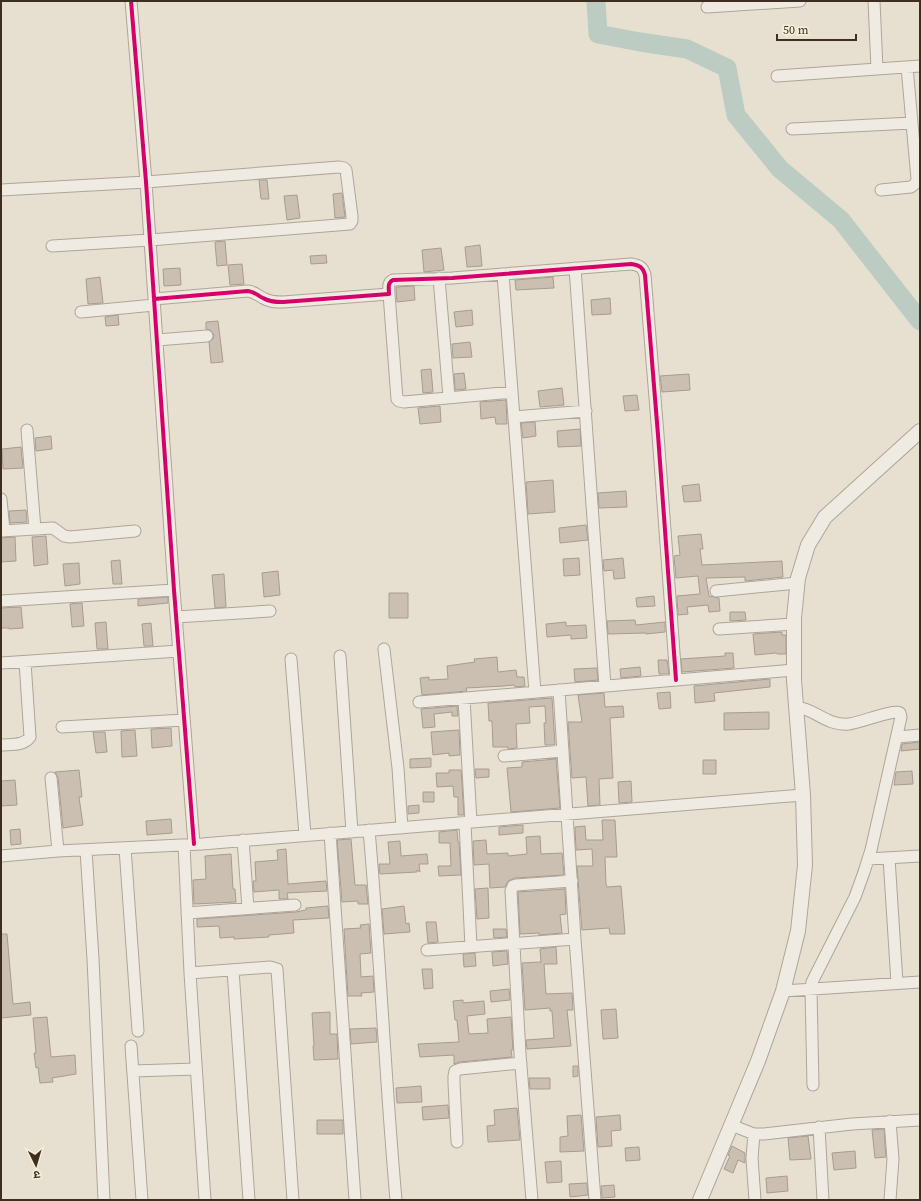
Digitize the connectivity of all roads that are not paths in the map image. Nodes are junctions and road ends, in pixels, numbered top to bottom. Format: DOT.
graph roads {
  1 [pos="131,1"];
  2 [pos="800,1"];
  3 [pos="874,1"];
  4 [pos="758,2"];
  5 [pos="707,7"];
  6 [pos="920,66"];
  7 [pos="907,67"];
  8 [pos="877,69"];
  9 [pos="777,76"];
  10 [pos="912,123"];
  11 [pos="792,129"];
  12 [pos="916,135"];
  13 [pos="146,182"];
  14 [pos="1,190"];
  15 [pos="881,190"];
  16 [pos="150,240"];
  17 [pos="52,246"];
  18 [pos="575,268"];
  19 [pos="503,274"];
  20 [pos="439,278"];
  21 [pos="389,294"];
  22 [pos="154,302"];
  23 [pos="81,312"];
  24 [pos="207,336"];
  25 [pos="157,340"];
  26 [pos="512,392"];
  27 [pos="449,398"];
  28 [pos="586,411"];
  29 [pos="514,416"];
  30 [pos="27,430"];
  31 [pos="920,431"];
  32 [pos="1,499"];
  33 [pos="35,529"];
  34 [pos="3,531"];
  35 [pos="135,531"];
  36 [pos="797,584"];
  37 [pos="174,590"];
  38 [pos="716,591"];
  39 [pos="1,601"];
  40 [pos="270,611"];
  41 [pos="176,617"];
  42 [pos="794,624"];
  43 [pos="719,629"];
  44 [pos="384,649"];
  45 [pos="179,651"];
  46 [pos="340,656"];
  47 [pos="291,659"];
  48 [pos="25,662"];
  49 [pos="1,663"];
  50 [pos="794,670"];
  51 [pos="676,680"];
  52 [pos="605,686"];
  53 [pos="559,690"];
  54 [pos="535,692"];
  55 [pos="464,698"];
  56 [pos="419,702"];
  57 [pos="796,707"];
  58 [pos="184,720"];
  59 [pos="62,727"];
  60 [pos="920,735"];
  61 [pos="897,737"];
  62 [pos="1,745"];
  63 [pos="563,751"];
  64 [pos="504,756"];
  65 [pos="50,778"];
  66 [pos="802,795"];
  67 [pos="568,814"];
  68 [pos="468,822"];
  69 [pos="402,828"];
  70 [pos="369,830"];
  71 [pos="352,832"];
  72 [pos="330,834"];
  73 [pos="305,835"];
  74 [pos="243,840"];
  75 [pos="189,844"];
  76 [pos="125,848"];
  77 [pos="86,850"];
  78 [pos="58,851"];
  79 [pos="1,856"];
  80 [pos="920,856"];
  81 [pos="889,858"];
  82 [pos="868,860"];
  83 [pos="572,881"];
  84 [pos="295,905"];
  85 [pos="248,908"];
  86 [pos="187,913"];
  87 [pos="575,939"];
  88 [pos="513,944"];
  89 [pos="471,947"];
  90 [pos="427,950"];
  91 [pos="233,970"];
  92 [pos="190,972"];
  93 [pos="920,982"];
  94 [pos="897,983"];
  95 [pos="811,990"];
  96 [pos="784,991"];
  97 [pos="138,1030"];
  98 [pos="131,1046"];
  99 [pos="521,1063"];
  100 [pos="196,1069"];
  101 [pos="133,1071"];
  102 [pos="813,1085"];
  103 [pos="920,1120"];
  104 [pos="890,1121"];
  105 [pos="731,1125"];
  106 [pos="819,1127"];
  107 [pos="754,1134"];
  108 [pos="457,1142"];
  109 [pos="104,1200"];
  110 [pos="142,1200"];
  111 [pos="205,1200"];
  112 [pos="249,1200"];
  113 [pos="293,1200"];
  114 [pos="355,1200"];
  115 [pos="396,1200"];
  116 [pos="532,1200"];
  117 [pos="595,1200"];
  118 [pos="700,1200"];
  119 [pos="755,1200"];
  120 [pos="823,1200"];
  121 [pos="890,1200"];
  1 -- 13 [label="street"];
  2 -- 4 [label="street"];
  3 -- 8 [label="street"];
  4 -- 5 [label="street"];
  6 -- 7 [label="street"];
  7 -- 8 [label="street"];
  7 -- 10 [label="street"];
  8 -- 9 [label="street"];
  10 -- 11 [label="street"];
  10 -- 12 [label="street"];
  12 -- 15 [label="street"];
  13 -- 14 [label="street"];
  13 -- 16 [label="street"];
  13 -- 16 [label="street"];
  16 -- 17 [label="street"];
  16 -- 22 [label="street"];
  18 -- 19 [label="street"];
  18 -- 28 [label="street"];
  18 -- 51 [label="street"];
  19 -- 20 [label="street"];
  19 -- 26 [label="street"];
  20 -- 21 [label="street"];
  20 -- 27 [label="street"];
  21 -- 22 [label="street"];
  21 -- 27 [label="street"];
  22 -- 23 [label="street"];
  22 -- 25 [label="street"];
  24 -- 25 [label="street"];
  25 -- 37 [label="street"];
  26 -- 27 [label="street"];
  26 -- 29 [label="street"];
  28 -- 29 [label="street"];
  28 -- 52 [label="street"];
  29 -- 54 [label="street"];
  30 -- 33 [label="street"];
  31 -- 36 [label="street"];
  32 -- 34 [label="street"];
  33 -- 34 [label="street"];
  33 -- 35 [label="street"];
  36 -- 38 [label="street"];
  36 -- 42 [label="street"];
  37 -- 39 [label="street"];
  37 -- 41 [label="street"];
  40 -- 41 [label="street"];
  41 -- 45 [label="street"];
  42 -- 43 [label="street"];
  42 -- 50 [label="street"];
  44 -- 69 [label="street"];
  45 -- 48 [label="street"];
  45 -- 58 [label="street"];
  46 -- 71 [label="street"];
  47 -- 73 [label="street"];
  48 -- 49 [label="street"];
  48 -- 62 [label="street"];
  50 -- 51 [label="street"];
  50 -- 57 [label="street"];
  51 -- 52 [label="street"];
  52 -- 53 [label="street"];
  53 -- 54 [label="street"];
  53 -- 63 [label="street"];
  54 -- 55 [label="street"];
  55 -- 56 [label="street"];
  55 -- 68 [label="street"];
  57 -- 61 [label="street"];
  57 -- 66 [label="street"];
  58 -- 59 [label="street"];
  58 -- 75 [label="street"];
  60 -- 61 [label="street"];
  61 -- 82 [label="street"];
  63 -- 64 [label="street"];
  63 -- 67 [label="street"];
  65 -- 78 [label="street"];
  66 -- 67 [label="street"];
  66 -- 96 [label="street"];
  67 -- 68 [label="street"];
  67 -- 83 [label="street"];
  68 -- 69 [label="street"];
  68 -- 89 [label="street"];
  69 -- 70 [label="street"];
  70 -- 71 [label="street"];
  70 -- 115 [label="street"];
  71 -- 72 [label="street"];
  72 -- 73 [label="street"];
  72 -- 114 [label="street"];
  73 -- 74 [label="street"];
  74 -- 75 [label="street"];
  74 -- 85 [label="street"];
  75 -- 76 [label="street"];
  75 -- 86 [label="street"];
  76 -- 77 [label="street"];
  76 -- 97 [label="street"];
  77 -- 78 [label="street"];
  77 -- 109 [label="street"];
  78 -- 79 [label="street"];
  80 -- 81 [label="street"];
  81 -- 82 [label="street"];
  81 -- 94 [label="street"];
  82 -- 95 [label="street"];
  83 -- 87 [label="street"];
  83 -- 88 [label="street"];
  84 -- 85 [label="street"];
  85 -- 86 [label="street"];
  86 -- 92 [label="street"];
  87 -- 88 [label="street"];
  87 -- 117 [label="street"];
  88 -- 89 [label="street"];
  88 -- 99 [label="street"];
  89 -- 90 [label="street"];
  91 -- 92 [label="street"];
  91 -- 112 [label="street"];
  91 -- 113 [label="street"];
  92 -- 100 [label="street"];
  93 -- 94 [label="street"];
  94 -- 95 [label="street"];
  95 -- 96 [label="street"];
  95 -- 102 [label="street"];
  96 -- 105 [label="street"];
  98 -- 101 [label="street"];
  99 -- 108 [label="street"];
  99 -- 116 [label="street"];
  100 -- 101 [label="street"];
  100 -- 111 [label="street"];
  101 -- 110 [label="street"];
  103 -- 104 [label="street"];
  104 -- 106 [label="street"];
  104 -- 121 [label="street"];
  105 -- 107 [label="street"];
  105 -- 118 [label="street"];
  106 -- 107 [label="street"];
  106 -- 120 [label="street"];
  107 -- 119 [label="street"];
}
